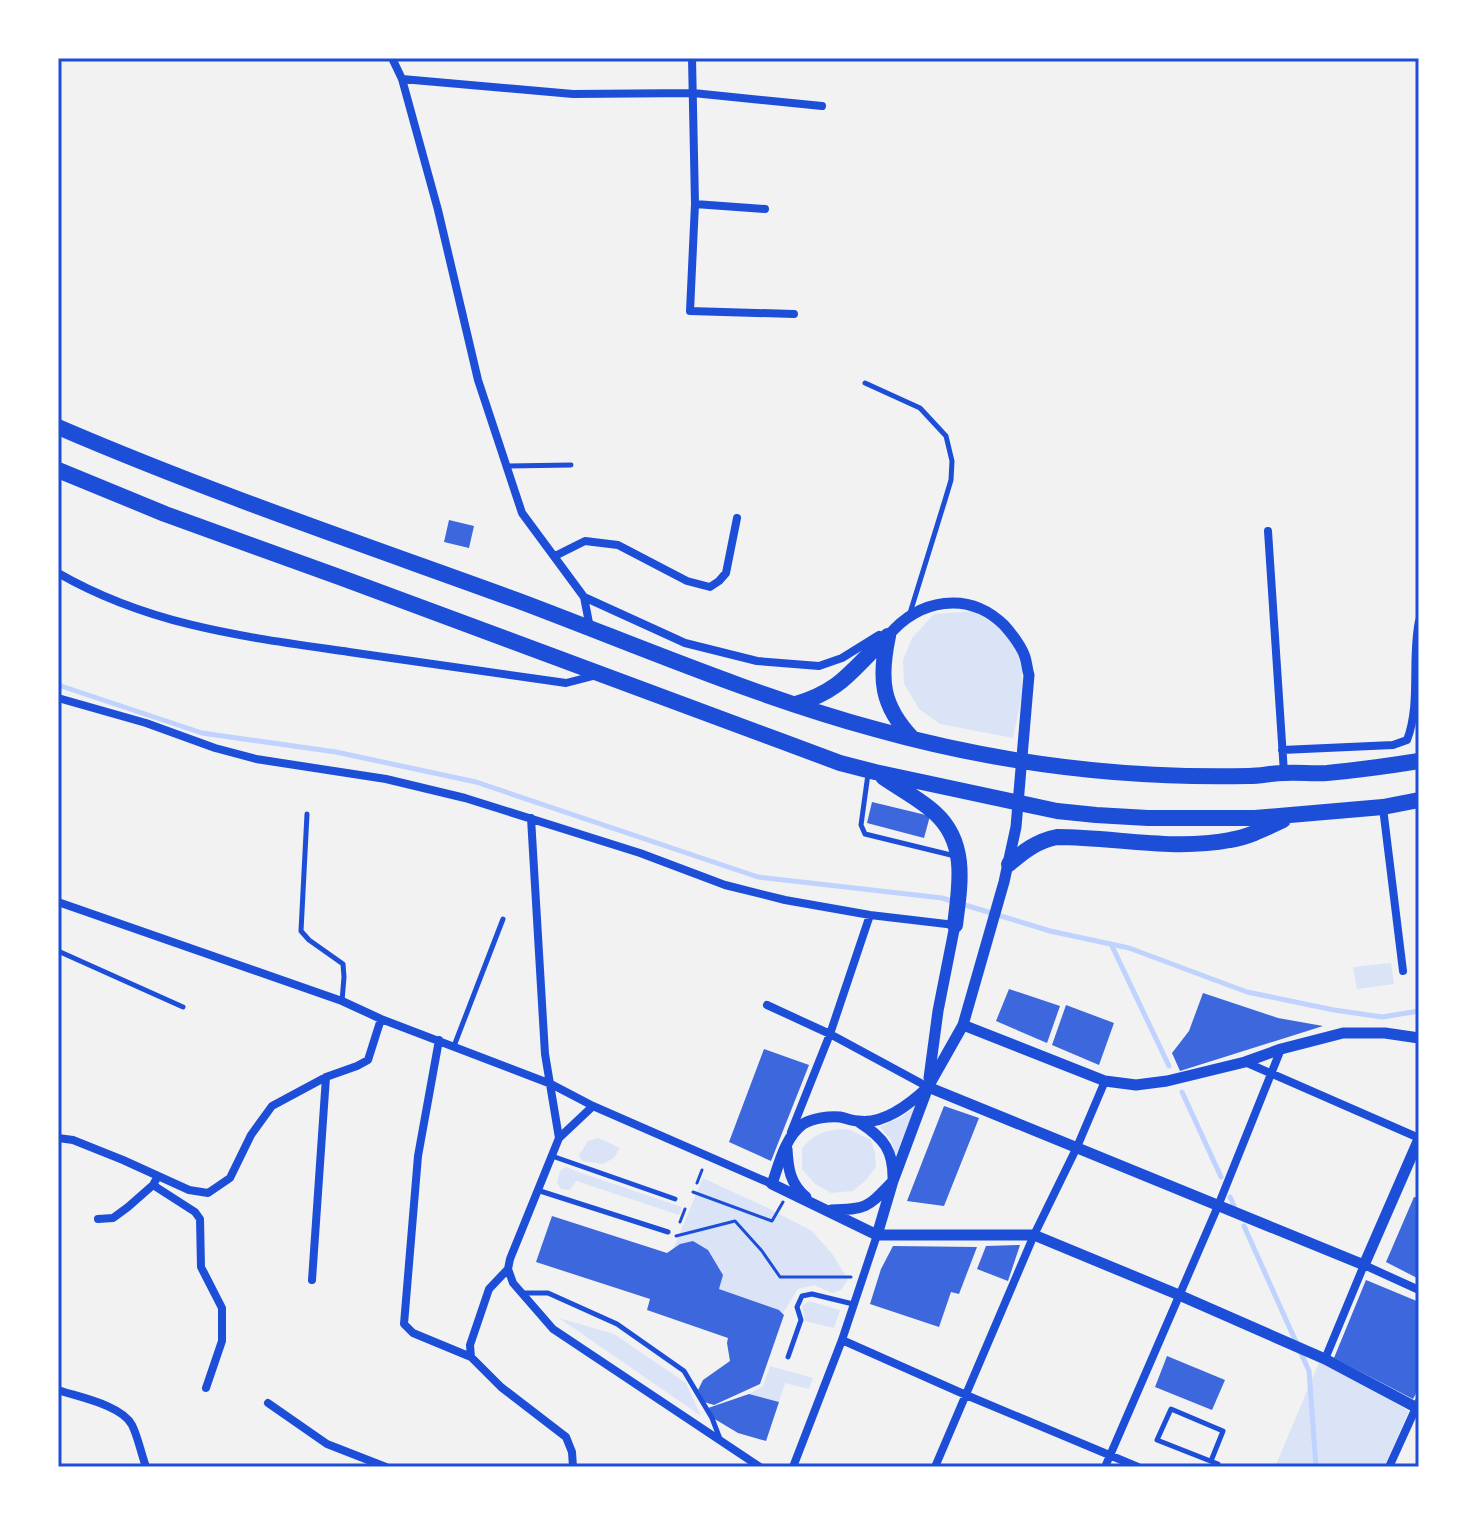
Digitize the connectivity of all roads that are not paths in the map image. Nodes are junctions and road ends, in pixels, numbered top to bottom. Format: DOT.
graph roads {
  1 [pos="392,58"];
  2 [pos="692,58"];
  3 [pos="402,79"];
  4 [pos="693,93"];
  5 [pos="822,106"];
  6 [pos="695,204"];
  7 [pos="765,209"];
  8 [pos="794,314"];
  9 [pos="865,383"];
  10 [pos="58,427"];
  11 [pos="571,465"];
  12 [pos="507,466"];
  13 [pos="58,470"];
  14 [pos="737,518"];
  15 [pos="1268,531"];
  16 [pos="555,556"];
  17 [pos="58,573"];
  18 [pos="584,597"];
  19 [pos="909,617"];
  20 [pos="1419,621"];
  21 [pos="590,628"];
  22 [pos="893,630"];
  23 [pos="602,674"];
  24 [pos="58,698"];
  25 [pos="796,704"];
  26 [pos="913,740"];
  27 [pos="1282,750"];
  28 [pos="1419,761"];
  29 [pos="872,771"];
  30 [pos="1284,773"];
  31 [pos="1419,800"];
  32 [pos="1383,807"];
  33 [pos="307,814"];
  34 [pos="1294,815"];
  35 [pos="531,818"];
  36 [pos="1009,864"];
  37 [pos="960,865"];
  38 [pos="58,902"];
  39 [pos="870,915"];
  40 [pos="503,919"];
  41 [pos="955,921"];
  42 [pos="58,951"];
  43 [pos="1403,971"];
  44 [pos="342,1001"];
  45 [pos="767,1005"];
  46 [pos="183,1007"];
  47 [pos="381,1019"];
  48 [pos="963,1025"];
  49 [pos="830,1034"];
  50 [pos="1419,1038"];
  51 [pos="439,1040"];
  52 [pos="454,1046"];
  53 [pos="1281,1049"];
  54 [pos="1245,1062"];
  55 [pos="1272,1072"];
  56 [pos="326,1077"];
  57 [pos="1105,1081"];
  58 [pos="551,1084"];
  59 [pos="928,1087"];
  60 [pos="593,1106"];
  61 [pos="858,1122"];
  62 [pos="58,1138"];
  63 [pos="559,1138"];
  64 [pos="1419,1138"];
  65 [pos="786,1144"];
  66 [pos="1077,1147"];
  67 [pos="552,1156"];
  68 [pos="158,1176"];
  69 [pos="893,1181"];
  70 [pos="772,1184"];
  71 [pos="153,1185"];
  72 [pos="537,1190"];
  73 [pos="675,1199"];
  74 [pos="815,1205"];
  75 [pos="1218,1206"];
  76 [pos="828,1210"];
  77 [pos="98,1219"];
  78 [pos="668,1232"];
  79 [pos="877,1235"];
  80 [pos="1034,1235"];
  81 [pos="1364,1265"];
  82 [pos="508,1269"];
  83 [pos="312,1280"];
  84 [pos="1419,1290"];
  85 [pos="523,1293"];
  86 [pos="1179,1295"];
  87 [pos="854,1304"];
  88 [pos="842,1340"];
  89 [pos="471,1357"];
  90 [pos="788,1357"];
  91 [pos="1325,1359"];
  92 [pos="206,1388"];
  93 [pos="58,1390"];
  94 [pos="966,1395"];
  95 [pos="268,1403"];
  96 [pos="1418,1406"];
  97 [pos="721,1441"];
  98 [pos="1110,1456"];
  99 [pos="1211,1461"];
  100 [pos="146,1467"];
  101 [pos="386,1467"];
  102 [pos="573,1467"];
  103 [pos="760,1467"];
  104 [pos="793,1467"];
  105 [pos="935,1467"];
  106 [pos="1105,1467"];
  107 [pos="1138,1467"];
  108 [pos="1216,1467"];
  109 [pos="1389,1467"];
  1 -- 3 [label="street"];
  2 -- 4 [label="street"];
  3 -- 4 [label="street"];
  3 -- 12 [label="street"];
  4 -- 5 [label="street"];
  4 -- 6 [label="street"];
  6 -- 7 [label="street"];
  6 -- 8 [label="street"];
  9 -- 19 [label="lane"];
  10 -- 21 [label="highway"];
  11 -- 12 [label="lane"];
  12 -- 16 [label="street"];
  13 -- 23 [label="highway"];
  14 -- 16 [label="street"];
  15 -- 27 [label="street"];
  16 -- 18 [label="street"];
  17 -- 23 [label="street"];
  18 -- 21 [label="street"];
  18 -- 22 [label="street"];
  19 -- 22 [label="street"];
  19 -- 36 [label="street"];
  20 -- 27 [label="street"];
  21 -- 25 [label="highway"];
  22 -- 25 [label="highway"];
  22 -- 26 [label="highway"];
  23 -- 29 [label="highway"];
  24 -- 35 [label="street"];
  25 -- 26 [label="highway"];
  26 -- 30 [label="highway"];
  27 -- 30 [label="street"];
  28 -- 30 [label="highway"];
  29 -- 34 [label="highway"];
  29 -- 37 [label="highway"];
  29 -- 37 [label="lane"];
  31 -- 32 [label="highway"];
  32 -- 34 [label="highway"];
  32 -- 43 [label="street"];
  33 -- 44 [label="lane"];
  34 -- 36 [label="highway"];
  35 -- 39 [label="street"];
  35 -- 58 [label="street"];
  36 -- 48 [label="street"];
  37 -- 41 [label="highway"];
  38 -- 44 [label="street"];
  39 -- 41 [label="street"];
  39 -- 49 [label="street"];
  40 -- 52 [label="lane"];
  41 -- 59 [label="street"];
  42 -- 46 [label="lane"];
  44 -- 47 [label="street"];
  45 -- 49 [label="street"];
  47 -- 51 [label="street"];
  47 -- 56 [label="street"];
  48 -- 57 [label="street"];
  48 -- 59 [label="street"];
  49 -- 59 [label="street"];
  49 -- 65 [label="street"];
  50 -- 53 [label="street"];
  51 -- 52 [label="street"];
  51 -- 89 [label="street"];
  52 -- 58 [label="street"];
  53 -- 54 [label="street"];
  53 -- 55 [label="street"];
  54 -- 55 [label="street"];
  54 -- 57 [label="street"];
  55 -- 64 [label="street"];
  55 -- 75 [label="street"];
  56 -- 68 [label="street"];
  56 -- 83 [label="street"];
  57 -- 66 [label="street"];
  58 -- 60 [label="street"];
  58 -- 63 [label="street"];
  59 -- 61 [label="street"];
  59 -- 66 [label="street"];
  59 -- 69 [label="street"];
  60 -- 63 [label="street"];
  60 -- 70 [label="street"];
  61 -- 65 [label="street"];
  61 -- 69 [label="street"];
  62 -- 68 [label="street"];
  63 -- 67 [label="street"];
  64 -- 81 [label="street"];
  65 -- 70 [label="street"];
  65 -- 74 [label="street"];
  66 -- 75 [label="street"];
  66 -- 80 [label="street"];
  67 -- 72 [label="street"];
  67 -- 73 [label="lane"];
  68 -- 71 [label="street"];
  69 -- 76 [label="street"];
  69 -- 79 [label="street"];
  70 -- 74 [label="street"];
  71 -- 77 [label="street"];
  71 -- 92 [label="street"];
  72 -- 78 [label="lane"];
  72 -- 82 [label="street"];
  74 -- 76 [label="street"];
  75 -- 81 [label="street"];
  75 -- 86 [label="street"];
  76 -- 79 [label="street"];
  79 -- 80 [label="street"];
  79 -- 87 [label="street"];
  80 -- 86 [label="street"];
  80 -- 94 [label="street"];
  81 -- 84 [label="street"];
  81 -- 91 [label="street"];
  82 -- 85 [label="street"];
  82 -- 89 [label="street"];
  85 -- 97 [label="street"];
  85 -- 97 [label="lane"];
  86 -- 91 [label="street"];
  86 -- 98 [label="street"];
  87 -- 88 [label="street"];
  87 -- 90 [label="lane"];
  88 -- 94 [label="street"];
  88 -- 104 [label="street"];
  89 -- 102 [label="street"];
  91 -- 96 [label="street"];
  93 -- 100 [label="street"];
  94 -- 98 [label="street"];
  94 -- 105 [label="street"];
  95 -- 101 [label="street"];
  96 -- 109 [label="street"];
  97 -- 103 [label="street"];
  98 -- 106 [label="street"];
  98 -- 107 [label="street"];
  99 -- 99 [label="lane"];
  99 -- 108 [label="lane"];
}
